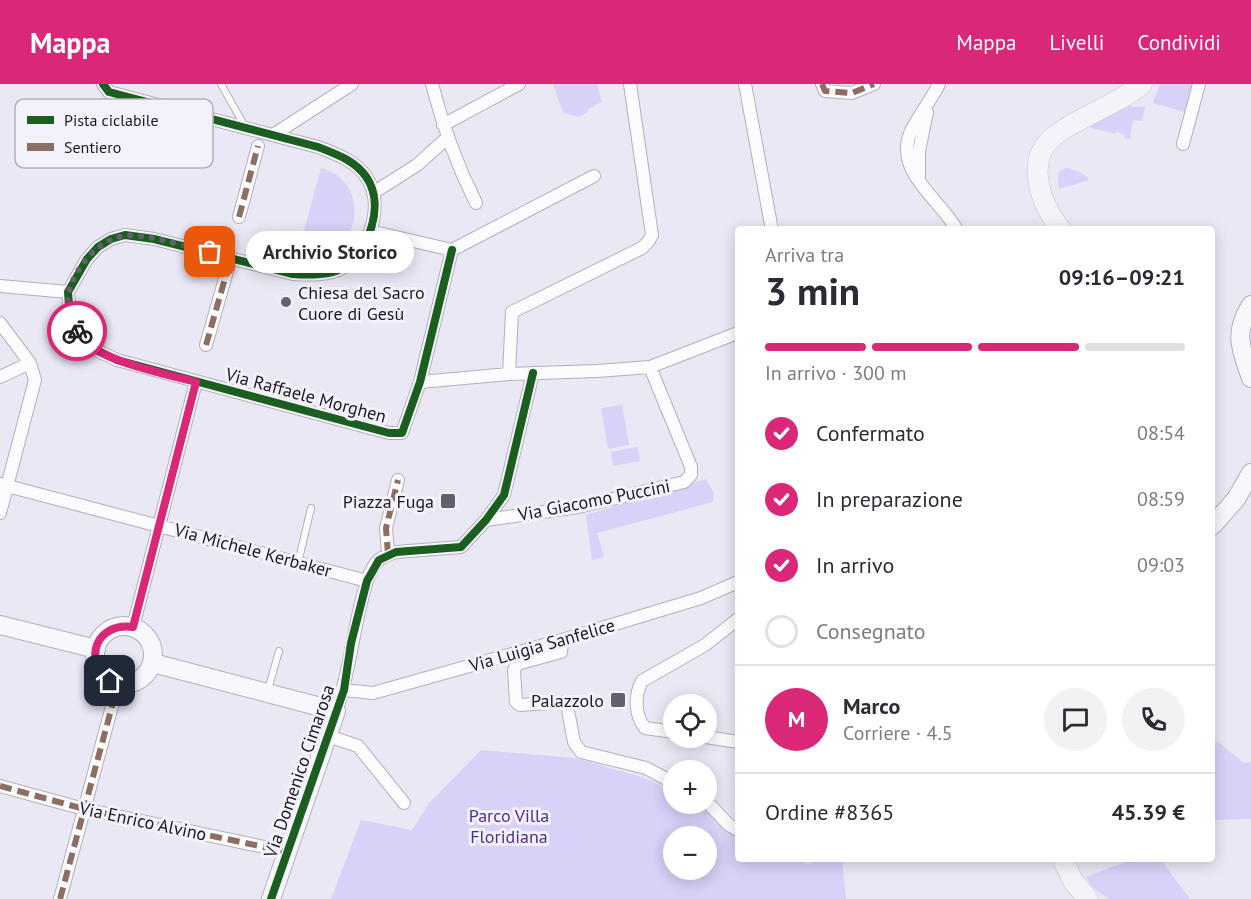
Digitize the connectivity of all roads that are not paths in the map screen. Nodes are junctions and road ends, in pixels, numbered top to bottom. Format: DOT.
graph roads {
  1 [pos="221,84"];
  2 [pos="352,84"];
  3 [pos="432,84"];
  4 [pos="519,84"];
  5 [pos="630,84"];
  6 [pos="745,84"];
  7 [pos="822,84"];
  8 [pos="874,84"];
  9 [pos="939,84"];
  10 [pos="1142,84"];
  11 [pos="1199,84"];
  12 [pos="106,88"];
  13 [pos="145,99"];
  14 [pos="213,118"];
  15 [pos="443,125"];
  16 [pos="244,127"];
  17 [pos="273,135"];
  18 [pos="447,138"];
  19 [pos="1184,144"];
  20 [pos="258,146"];
  21 [pos="594,176"];
  22 [pos="373,193"];
  23 [pos="476,203"];
  24 [pos="239,217"];
  25 [pos="771,226"];
  26 [pos="954,226"];
  27 [pos="1058,226"];
  28 [pos="370,231"];
  29 [pos="452,250"];
  30 [pos="228,268"];
  31 [pos="0,286"];
  32 [pos="68,292"];
  33 [pos="1251,305"];
  34 [pos="0,323"];
  35 [pos="735,334"];
  36 [pos="206,345"];
  37 [pos="30,363"];
  38 [pos="650,367"];
  39 [pos="509,374"];
  40 [pos="533,374"];
  41 [pos="0,376"];
  42 [pos="1251,378"];
  43 [pos="196,382"];
  44 [pos="420,382"];
  45 [pos="1251,473"];
  46 [pos="398,484"];
  47 [pos="4,485"];
  48 [pos="311,508"];
  49 [pos="0,513"];
  50 [pos="486,520"];
  51 [pos="1215,523"];
  52 [pos="159,525"];
  53 [pos="388,554"];
  54 [pos="298,562"];
  55 [pos="367,581"];
  56 [pos="735,583"];
  57 [pos="735,621"];
  58 [pos="0,625"];
  59 [pos="133,627"];
  60 [pos="562,640"];
  61 [pos="96,649"];
  62 [pos="279,651"];
  63 [pos="153,663"];
  64 [pos="118,684"];
  65 [pos="344,690"];
  66 [pos="267,693"];
  67 [pos="336,711"];
  68 [pos="663,730"];
  69 [pos="328,736"];
  70 [pos="717,739"];
  71 [pos="735,742"];
  72 [pos="663,777"];
  73 [pos="0,786"];
  74 [pos="404,803"];
  75 [pos="84,809"];
  76 [pos="717,812"];
  77 [pos="735,828"];
  78 [pos="288,852"];
  79 [pos="1064,862"];
  80 [pos="1073,862"];
  81 [pos="1072,881"];
  82 [pos="60,899"];
  83 [pos="271,899"];
  84 [pos="1088,899"];
  1 -- 16 [label="lane"];
  2 -- 17 [label="street"];
  3 -- 15 [label="street"];
  4 -- 15 [label="street"];
  5 -- 39 [label="street"];
  6 -- 25 [label="street"];
  7 -- 8 [label="street"];
  9 -- 26 [label="street"];
  10 -- 27 [label="main road"];
  11 -- 19 [label="street"];
  12 -- 13 [label="street"];
  14 -- 16 [label="street"];
  15 -- 18 [label="street"];
  16 -- 17 [label="street"];
  17 -- 22 [label="street"];
  18 -- 22 [label="street"];
  18 -- 23 [label="street"];
  20 -- 24 [label="street"];
  21 -- 29 [label="street"];
  22 -- 28 [label="street"];
  28 -- 29 [label="street"];
  28 -- 32 [label="street"];
  29 -- 44 [label="street"];
  30 -- 36 [label="street"];
  31 -- 32 [label="street"];
  32 -- 43 [label="street, Via Raffaele Morghen"];
  33 -- 42 [label="street"];
  34 -- 37 [label="street"];
  35 -- 38 [label="street"];
  37 -- 41 [label="street"];
  37 -- 47 [label="street"];
  38 -- 40 [label="street"];
  38 -- 50 [label="street, Via Giacomo Puccini"];
  39 -- 40 [label="street"];
  39 -- 44 [label="street"];
  40 -- 50 [label="street"];
  43 -- 44 [label="street, Via Raffaele Morghen"];
  43 -- 52 [label="street"];
  45 -- 51 [label="street"];
  46 -- 53 [label="street"];
  47 -- 49 [label="street"];
  47 -- 52 [label="street, Via Michele Kerbaker"];
  48 -- 54 [label="lane"];
  50 -- 53 [label="street"];
  52 -- 54 [label="street, Via Michele Kerbaker"];
  52 -- 59 [label="street"];
  53 -- 55 [label="street"];
  54 -- 55 [label="street, Via Michele Kerbaker"];
  55 -- 65 [label="street, Via Domenico Cimarosa"];
  56 -- 60 [label="street, Via Luigia Sanfelice"];
  57 -- 68 [label="street"];
  58 -- 61 [label="street"];
  59 -- 61 [label="street"];
  59 -- 63 [label="street"];
  60 -- 65 [label="street, Via Luigia Sanfelice"];
  60 -- 72 [label="street"];
  61 -- 64 [label="street"];
  62 -- 66 [label="lane"];
  63 -- 64 [label="street"];
  63 -- 66 [label="street"];
  64 -- 75 [label="street"];
  65 -- 67 [label="street, Via Domenico Cimarosa"];
  66 -- 67 [label="street"];
  67 -- 69 [label="street, Via Domenico Cimarosa"];
  69 -- 74 [label="street"];
  69 -- 78 [label="street, Via Domenico Cimarosa"];
  70 -- 71 [label="street"];
  73 -- 75 [label="street, Via Enrico Alvino"];
  75 -- 78 [label="street, Via Enrico Alvino"];
  75 -- 82 [label="street"];
  76 -- 77 [label="street"];
  78 -- 83 [label="street, Via Domenico Cimarosa"];
  79 -- 81 [label="main road"];
  80 -- 81 [label="street"];
  81 -- 84 [label="main road"];
}
